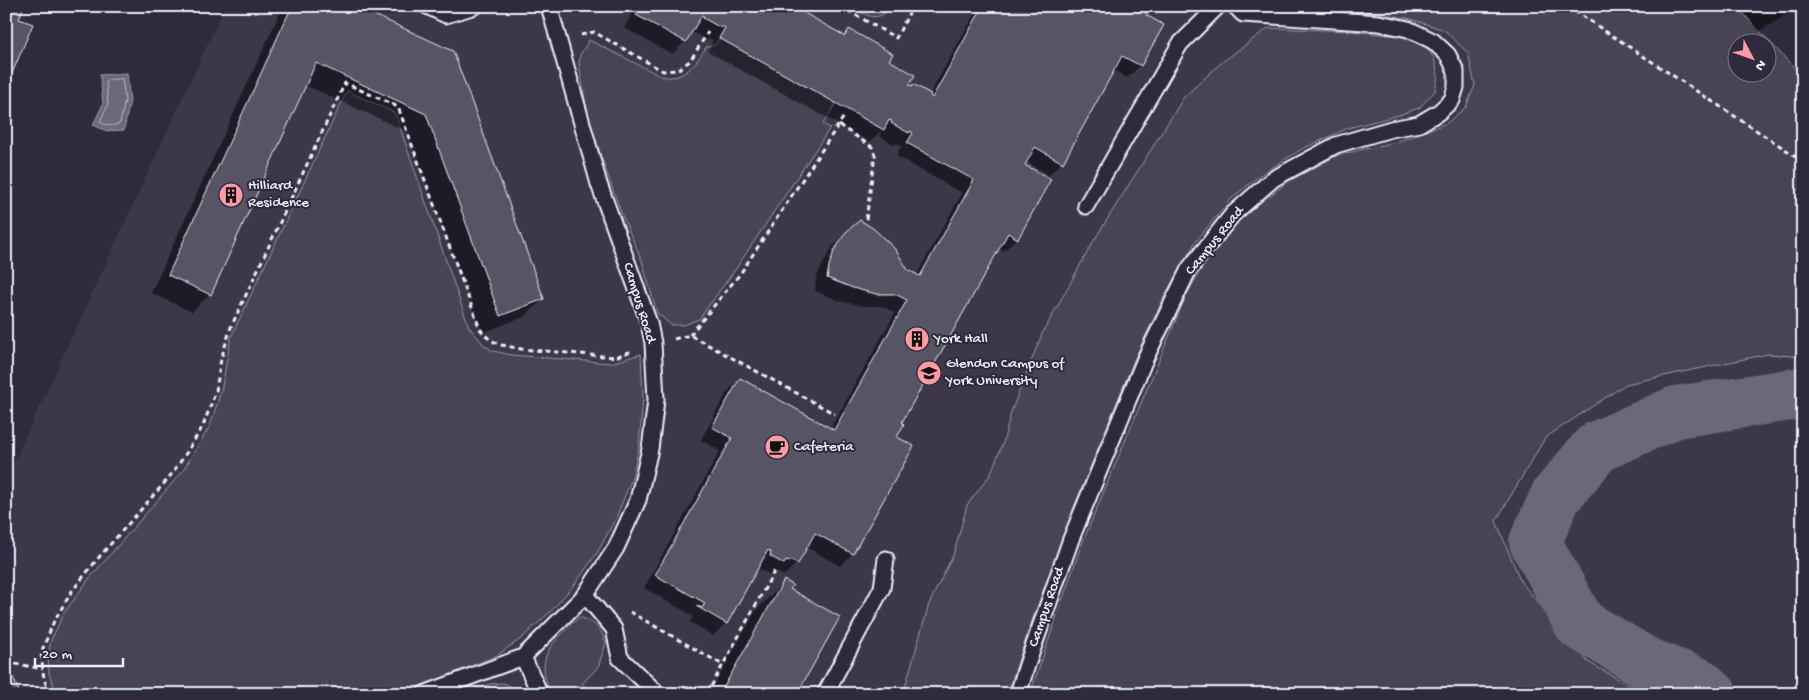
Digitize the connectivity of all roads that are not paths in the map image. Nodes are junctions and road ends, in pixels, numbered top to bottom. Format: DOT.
graph roads {
  1 [pos="427,6"];
  2 [pos="475,6"];
  3 [pos="549,6"];
  4 [pos="1218,6"];
  5 [pos="1235,6"];
  6 [pos="1086,206"];
  7 [pos="886,560"];
  8 [pos="585,596"];
  9 [pos="523,657"];
  10 [pos="424,694"];
  11 [pos="540,694"];
  12 [pos="658,694"];
  13 [pos="825,694"];
  14 [pos="1018,694"];
  1 -- 2 [label="lane"];
  3 -- 8 [label="lane, Campus Road"];
  4 -- 6 [label="lane"];
  5 -- 14 [label="lane, Campus Road"];
  7 -- 13 [label="lane"];
  8 -- 9 [label="lane, Campus Road"];
  8 -- 12 [label="lane"];
  9 -- 10 [label="lane, Campus Road"];
  9 -- 11 [label="lane"];
}
